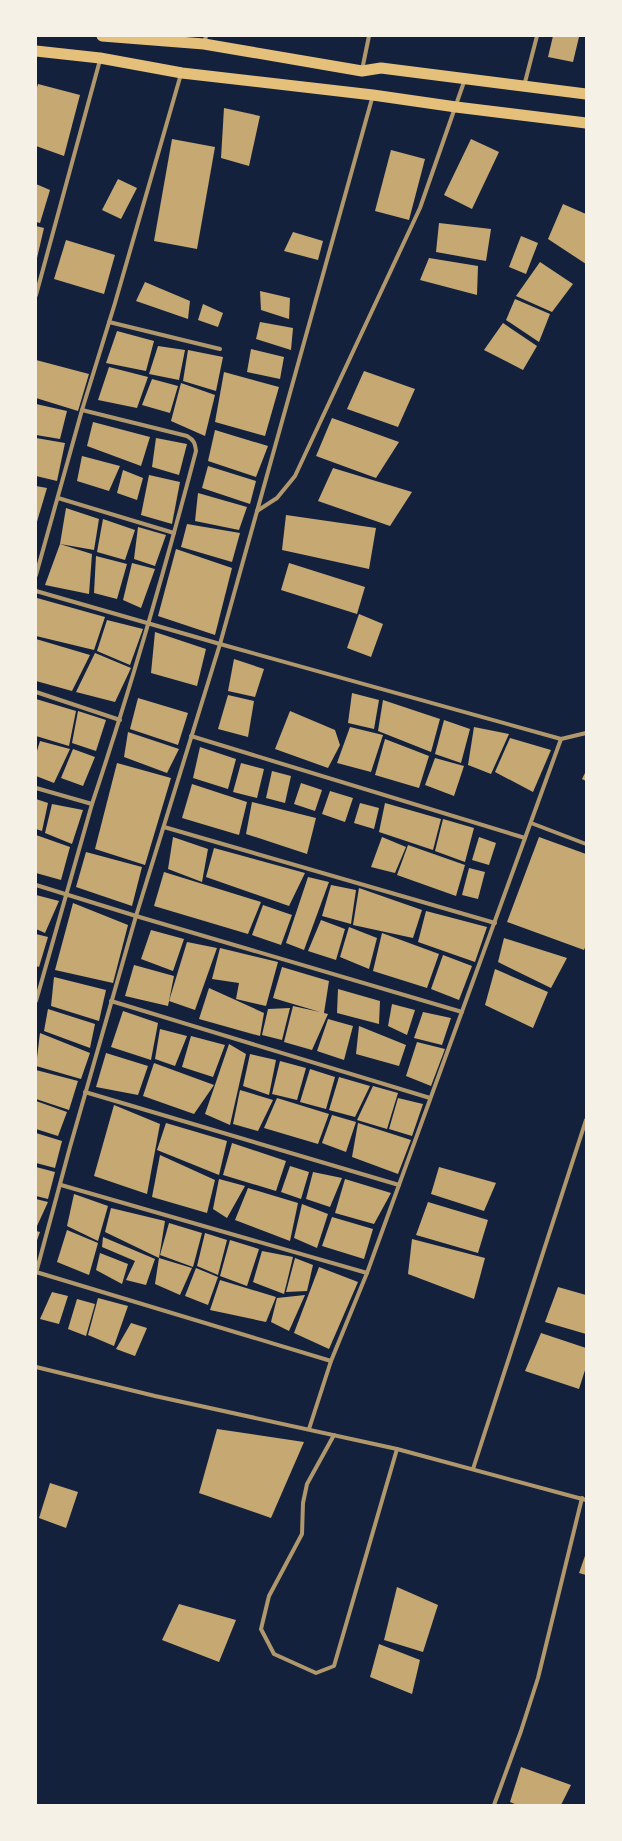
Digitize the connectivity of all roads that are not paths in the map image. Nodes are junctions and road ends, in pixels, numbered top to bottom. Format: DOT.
graph roads {
  1 [pos="102,36"];
  2 [pos="370,36"];
  3 [pos="537,36"];
  4 [pos="205,40"];
  5 [pos="36,51"];
  6 [pos="100,58"];
  7 [pos="362,71"];
  8 [pos="182,73"];
  9 [pos="466,79"];
  10 [pos="524,86"];
  11 [pos="586,94"];
  12 [pos="373,95"];
  13 [pos="456,108"];
  14 [pos="586,123"];
  15 [pos="36,295"];
  16 [pos="109,322"];
  17 [pos="220,349"];
  18 [pos="82,410"];
  19 [pos="58,498"];
  20 [pos="256,511"];
  21 [pos="174,533"];
  22 [pos="36,575"];
  23 [pos="36,591"];
  24 [pos="148,622"];
  25 [pos="220,644"];
  26 [pos="36,692"];
  27 [pos="120,720"];
  28 [pos="586,733"];
  29 [pos="192,736"];
  30 [pos="561,739"];
  31 [pos="36,788"];
  32 [pos="92,804"];
  33 [pos="531,823"];
  34 [pos="164,828"];
  35 [pos="525,838"];
  36 [pos="586,844"];
  37 [pos="36,885"];
  38 [pos="65,894"];
  39 [pos="136,916"];
  40 [pos="495,923"];
  41 [pos="38,985"];
  42 [pos="36,1000"];
  43 [pos="111,1001"];
  44 [pos="462,1012"];
  45 [pos="85,1092"];
  46 [pos="430,1098"];
  47 [pos="586,1120"];
  48 [pos="61,1185"];
  49 [pos="399,1185"];
  50 [pos="36,1273"];
  51 [pos="367,1273"];
  52 [pos="331,1361"];
  53 [pos="36,1368"];
  54 [pos="309,1429"];
  55 [pos="334,1435"];
  56 [pos="396,1449"];
  57 [pos="473,1469"];
  58 [pos="584,1499"];
  59 [pos="494,1805"];
  1 -- 4 [label="highway"];
  2 -- 7 [label="street"];
  3 -- 10 [label="street"];
  4 -- 7 [label="highway"];
  5 -- 6 [label="highway"];
  6 -- 8 [label="highway"];
  6 -- 15 [label="street"];
  7 -- 9 [label="highway"];
  8 -- 12 [label="highway"];
  8 -- 16 [label="street"];
  9 -- 10 [label="highway"];
  9 -- 13 [label="street"];
  10 -- 11 [label="highway"];
  12 -- 13 [label="highway"];
  12 -- 20 [label="street"];
  13 -- 14 [label="highway"];
  13 -- 20 [label="street"];
  16 -- 17 [label="street"];
  16 -- 18 [label="street"];
  18 -- 19 [label="street"];
  18 -- 21 [label="street"];
  19 -- 21 [label="street"];
  19 -- 22 [label="street"];
  20 -- 25 [label="street"];
  21 -- 24 [label="street"];
  23 -- 24 [label="street"];
  24 -- 25 [label="street"];
  24 -- 27 [label="street"];
  25 -- 29 [label="street"];
  25 -- 30 [label="street"];
  26 -- 27 [label="street"];
  27 -- 32 [label="street"];
  28 -- 30 [label="street"];
  29 -- 34 [label="street"];
  29 -- 35 [label="street"];
  30 -- 33 [label="street"];
  31 -- 32 [label="street"];
  32 -- 38 [label="street"];
  33 -- 35 [label="street"];
  33 -- 36 [label="street"];
  34 -- 39 [label="street"];
  34 -- 40 [label="street"];
  35 -- 40 [label="street"];
  37 -- 38 [label="street"];
  38 -- 39 [label="street"];
  38 -- 41 [label="street"];
  39 -- 43 [label="street"];
  39 -- 44 [label="street"];
  40 -- 44 [label="street"];
  41 -- 42 [label="street"];
  43 -- 45 [label="street"];
  43 -- 46 [label="street"];
  44 -- 46 [label="street"];
  45 -- 48 [label="street"];
  45 -- 49 [label="street"];
  46 -- 49 [label="street"];
  47 -- 57 [label="street"];
  48 -- 50 [label="street"];
  48 -- 51 [label="street"];
  49 -- 51 [label="street"];
  50 -- 52 [label="street"];
  51 -- 52 [label="street"];
  52 -- 54 [label="street"];
  53 -- 54 [label="street"];
  54 -- 55 [label="street"];
  55 -- 56 [label="street"];
  55 -- 56 [label="street"];
  56 -- 57 [label="street"];
  57 -- 58 [label="street"];
  58 -- 59 [label="street"];
}
